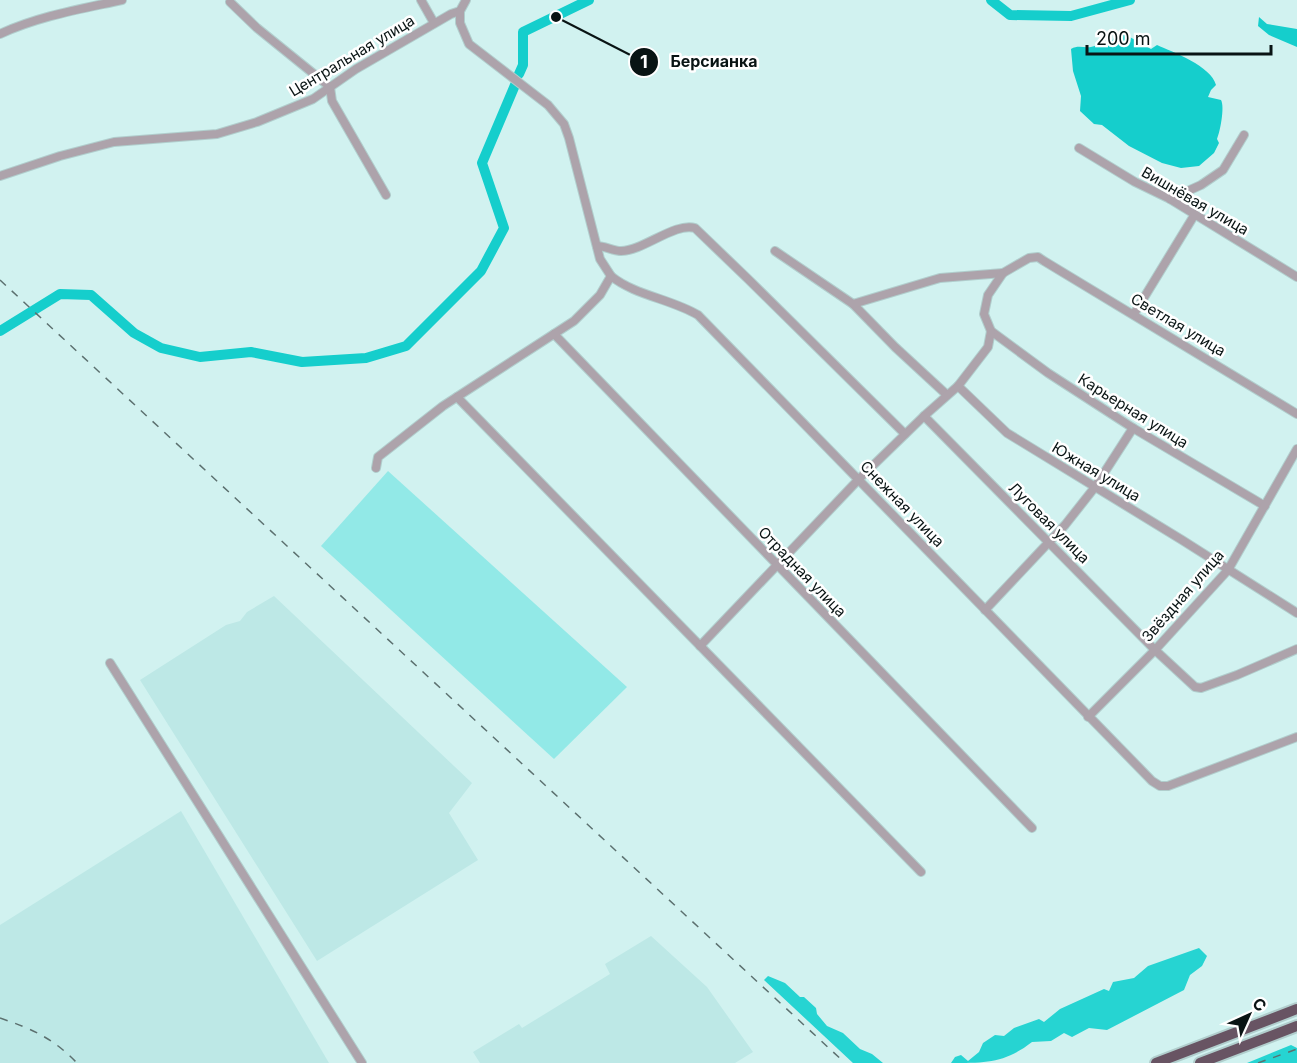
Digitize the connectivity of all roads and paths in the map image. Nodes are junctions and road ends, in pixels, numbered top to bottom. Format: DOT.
graph roads {
  1 [pos="122,0"];
  2 [pos="421,0"];
  3 [pos="466,0"];
  4 [pos="230,2"];
  5 [pos="460,12"];
  6 [pos="434,23"];
  7 [pos="0,34"];
  8 [pos="330,87"];
  9 [pos="1244,135"];
  10 [pos="1079,148"];
  11 [pos="0,176"];
  12 [pos="386,195"];
  13 [pos="1170,199"];
  14 [pos="1195,214"];
  15 [pos="597,246"];
  16 [pos="775,251"];
  17 [pos="1003,273"];
  18 [pos="611,276"];
  19 [pos="1297,277"];
  20 [pos="854,304"];
  21 [pos="1134,314"];
  22 [pos="991,332"];
  23 [pos="554,334"];
  24 [pos="958,386"];
  25 [pos="947,395"];
  26 [pos="457,397"];
  27 [pos="1297,414"];
  28 [pos="924,416"];
  29 [pos="1133,428"];
  30 [pos="904,434"];
  31 [pos="1297,449"];
  32 [pos="376,468"];
  33 [pos="859,479"];
  34 [pos="1095,487"];
  35 [pos="1265,506"];
  36 [pos="1048,542"];
  37 [pos="778,566"];
  38 [pos="1228,570"];
  39 [pos="985,610"];
  40 [pos="1297,613"];
  41 [pos="700,646"];
  42 [pos="1297,649"];
  43 [pos="1155,650"];
  44 [pos="110,663"];
  45 [pos="1088,717"];
  46 [pos="1297,737"];
  47 [pos="1032,828"];
  48 [pos="921,872"];
  49 [pos="1297,1009"];
  50 [pos="1297,1026"];
  51 [pos="362,1063"];
  52 [pos="1156,1063"];
  53 [pos="1200,1063"];
  1 -- 7 [label="street"];
  2 -- 6 [label="street"];
  3 -- 5 [label="street"];
  4 -- 8 [label="street"];
  5 -- 6 [label="street, Центральная улица"];
  5 -- 15 [label="street"];
  6 -- 8 [label="street, Центральная улица"];
  8 -- 11 [label="street, Центральная улица"];
  8 -- 12 [label="street"];
  9 -- 13 [label="street"];
  10 -- 13 [label="street, Вишнёвая улица"];
  13 -- 14 [label="street, Вишнёвая улица"];
  14 -- 19 [label="street, Вишнёвая улица"];
  14 -- 21 [label="street"];
  15 -- 18 [label="street"];
  15 -- 30 [label="street"];
  16 -- 20 [label="street"];
  17 -- 20 [label="street"];
  17 -- 21 [label="street, Светлая улица"];
  17 -- 22 [label="street"];
  18 -- 23 [label="street"];
  18 -- 33 [label="street, Снежная улица"];
  20 -- 25 [label="street"];
  21 -- 27 [label="street, Светлая улица"];
  22 -- 24 [label="street"];
  22 -- 29 [label="street, Карьерная улица"];
  23 -- 26 [label="street"];
  23 -- 37 [label="street, Отрадная улица"];
  24 -- 25 [label="street"];
  24 -- 34 [label="street, Южная улица"];
  25 -- 28 [label="street"];
  26 -- 32 [label="street"];
  26 -- 41 [label="street"];
  28 -- 30 [label="street"];
  28 -- 36 [label="street, Луговая улица"];
  29 -- 34 [label="street"];
  29 -- 35 [label="street, Карьерная улица"];
  30 -- 33 [label="street"];
  31 -- 35 [label="street, Звёздная улица"];
  33 -- 37 [label="street"];
  33 -- 39 [label="street, Снежная улица"];
  34 -- 36 [label="street"];
  34 -- 38 [label="street, Южная улица"];
  35 -- 38 [label="street, Звёздная улица"];
  36 -- 39 [label="street"];
  36 -- 43 [label="street, Луговая улица"];
  37 -- 41 [label="street"];
  37 -- 47 [label="street, Отрадная улица"];
  38 -- 40 [label="street, Южная улица"];
  38 -- 43 [label="street, Звёздная улица"];
  39 -- 45 [label="street, Снежная улица"];
  41 -- 48 [label="street"];
  42 -- 43 [label="street, Луговая улица"];
  43 -- 45 [label="street, Звёздная улица"];
  44 -- 51 [label="street"];
  45 -- 46 [label="street, Снежная улица"];
  49 -- 52 [label="highway"];
  50 -- 53 [label="highway"];
}
